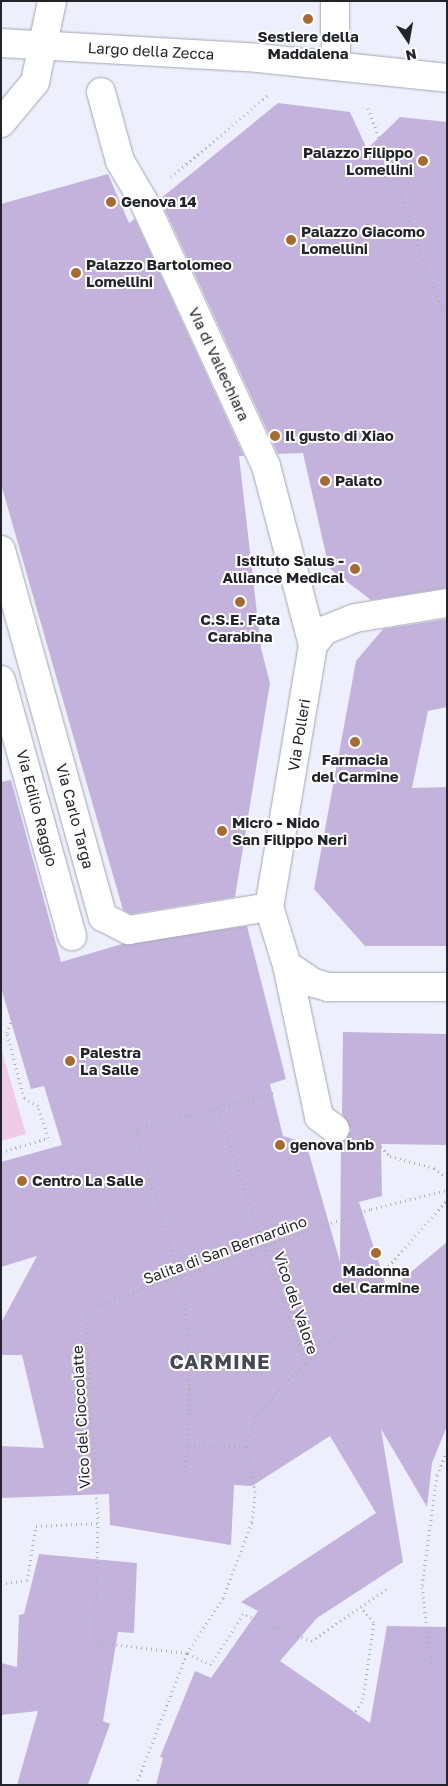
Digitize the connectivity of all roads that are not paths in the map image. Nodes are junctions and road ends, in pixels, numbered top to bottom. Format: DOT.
graph roads {
  1 [pos="52,1"];
  2 [pos="334,1"];
  3 [pos="1,43"];
  4 [pos="43,46"];
  5 [pos="336,64"];
  6 [pos="447,78"];
  7 [pos="101,92"];
  8 [pos="1,123"];
  9 [pos="1,550"];
  10 [pos="447,603"];
  11 [pos="313,645"];
  12 [pos="1,680"];
  13 [pos="268,906"];
  14 [pos="72,936"];
  15 [pos="287,965"];
  16 [pos="447,986"];
  17 [pos="335,1128"];
  1 -- 4 [label="street"];
  2 -- 5 [label="street"];
  3 -- 4 [label="street, Largo della Zecca"];
  4 -- 5 [label="street, Largo della Zecca"];
  4 -- 8 [label="street"];
  5 -- 6 [label="street, Largo della Zecca"];
  7 -- 11 [label="street, Via di Vallechiara"];
  9 -- 13 [label="street, Via Carlo Targa"];
  10 -- 11 [label="street"];
  11 -- 13 [label="street, Via Polleri"];
  12 -- 14 [label="street, Via Edilio Raggio"];
  13 -- 15 [label="street, Via Polleri"];
  15 -- 16 [label="street"];
  15 -- 17 [label="street, Via Polleri"];
}
